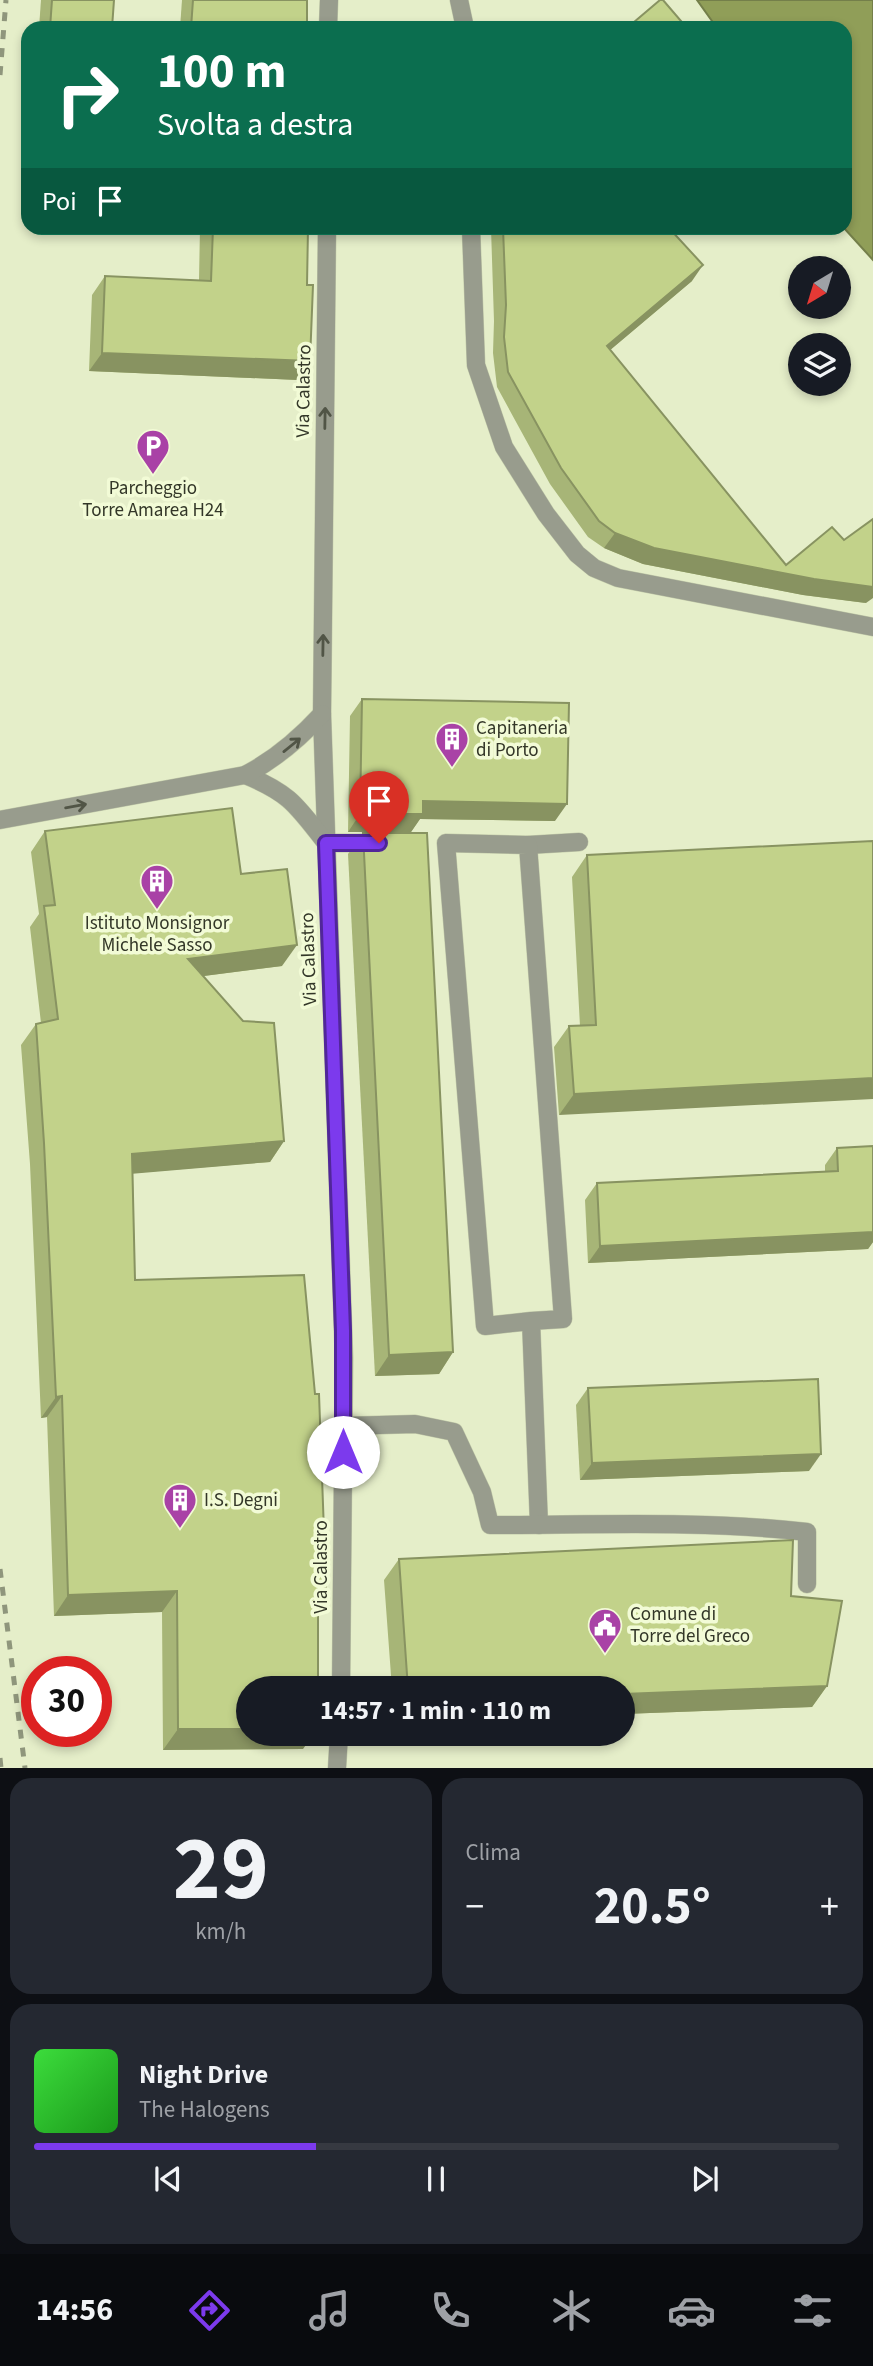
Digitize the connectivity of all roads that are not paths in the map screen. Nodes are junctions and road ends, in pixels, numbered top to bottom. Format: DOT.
graph roads {
  1 [pos="328,0"];
  2 [pos="459,0"];
  3 [pos="328,21"];
  4 [pos="464,21"];
  5 [pos="327,235"];
  6 [pos="471,235"];
  7 [pos="873,627"];
  8 [pos="323,714"];
  9 [pos="245,775"];
  10 [pos="4,819"];
  11 [pos="579,842"];
  12 [pos="326,843"];
  13 [pos="395,843"];
  14 [pos="528,845"];
  15 [pos="531,1321"];
  16 [pos="343,1426"];
  17 [pos="539,1525"];
  18 [pos="807,1584"];
  19 [pos="341,1676"];
  20 [pos="338,1746"];
  21 [pos="337,1768"];
  1 -- 3 [label="street"];
  2 -- 4 [label="street"];
  8 -- 5 [label="street, Via Calastro, one-way"];
  6 -- 7 [label="street"];
  9 -- 8 [label="street, one-way"];
  8 -- 12 [label="street, Via Calastro"];
  10 -- 9 [label="street, one-way"];
  9 -- 12 [label="street"];
  11 -- 14 [label="street"];
  12 -- 13 [label="street"];
  12 -- 16 [label="street, Via Calastro"];
  14 -- 15 [label="street"];
  14 -- 15 [label="street"];
  15 -- 17 [label="street"];
  16 -- 17 [label="street"];
  16 -- 19 [label="street, Via Calastro"];
  17 -- 18 [label="street"];
  20 -- 21 [label="street"];
}
